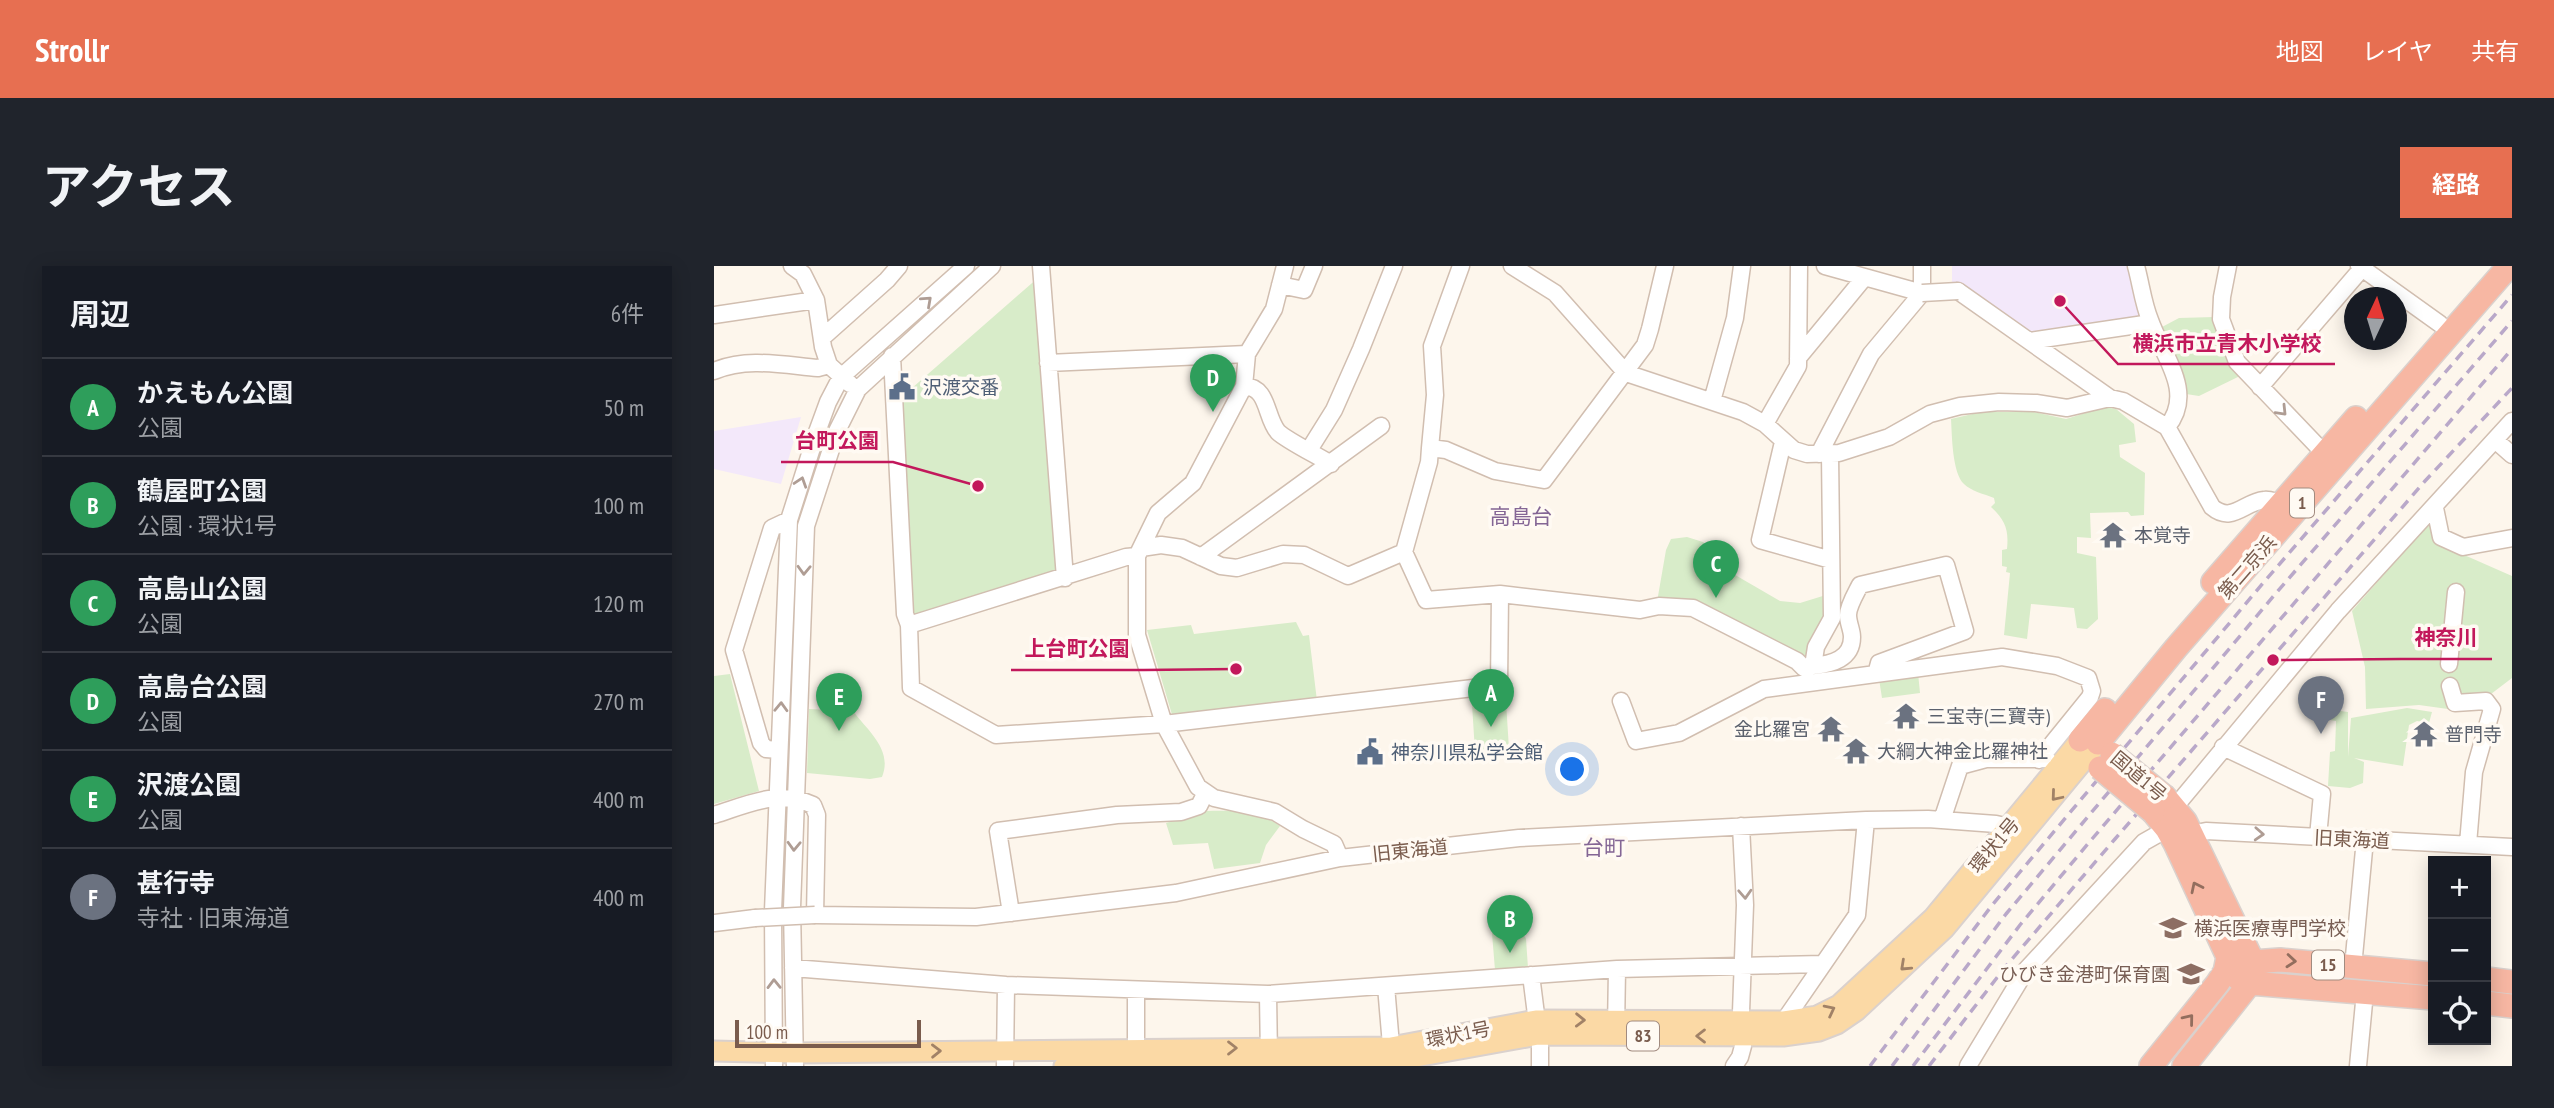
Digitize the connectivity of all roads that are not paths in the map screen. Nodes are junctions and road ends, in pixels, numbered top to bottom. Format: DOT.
graph roads {
  1 [pos="899,266"];
  2 [pos="966,266"];
  3 [pos="992,266"];
  4 [pos="1041,266"];
  5 [pos="1285,266"];
  6 [pos="1314,266"];
  7 [pos="1394,266"];
  8 [pos="1461,266"];
  9 [pos="1511,266"];
  10 [pos="1665,266"];
  11 [pos="1742,266"];
  12 [pos="1799,266"];
  13 [pos="1825,266"];
  14 [pos="1922,266"];
  15 [pos="2136,266"];
  16 [pos="2228,266"];
  17 [pos="2490,266"];
  18 [pos="2509,266"];
  19 [pos="2361,267"];
  20 [pos="804,269"];
  21 [pos="1864,278"];
  22 [pos="1280,285"];
  23 [pos="1922,293"];
  24 [pos="816,300"];
  25 [pos="714,315"];
  26 [pos="2151,323"];
  27 [pos="2440,324"];
  28 [pos="822,338"];
  29 [pos="2030,341"];
  30 [pos="1247,354"];
  31 [pos="892,356"];
  32 [pos="1798,358"];
  33 [pos="1048,363"];
  34 [pos="829,365"];
  35 [pos="714,371"];
  36 [pos="1626,373"];
  37 [pos="841,377"];
  38 [pos="1244,386"];
  39 [pos="2260,387"];
  40 [pos="858,389"];
  41 [pos="2110,398"];
  42 [pos="1712,401"];
  43 [pos="2512,421"];
  44 [pos="1765,424"];
  45 [pos="1381,426"];
  46 [pos="2167,427"];
  47 [pos="2495,440"];
  48 [pos="1783,442"];
  49 [pos="1430,448"];
  50 [pos="1309,450"];
  51 [pos="2325,453"];
  52 [pos="1825,454"];
  53 [pos="2512,455"];
  54 [pos="1331,464"];
  55 [pos="2281,503"];
  56 [pos="2435,508"];
  57 [pos="789,520"];
  58 [pos="2512,538"];
  59 [pos="1139,552"];
  60 [pos="1404,552"];
  61 [pos="1201,557"];
  62 [pos="1831,560"];
  63 [pos="1065,578"];
  64 [pos="2456,592"];
  65 [pos="1500,594"];
  66 [pos="909,625"];
  67 [pos="2449,664"];
  68 [pos="1807,673"];
  69 [pos="1876,674"];
  70 [pos="2450,686"];
  71 [pos="1621,701"];
  72 [pos="1164,724"];
  73 [pos="2223,747"];
  74 [pos="779,750"];
  75 [pos="2096,752"];
  76 [pos="2064,759"];
  77 [pos="2039,760"];
  78 [pos="1205,794"];
  79 [pos="778,796"];
  80 [pos="796,797"];
  81 [pos="2165,811"];
  82 [pos="714,815"];
  83 [pos="1866,820"];
  84 [pos="1942,820"];
  85 [pos="1741,826"];
  86 [pos="2009,827"];
  87 [pos="2191,834"];
  88 [pos="2318,837"];
  89 [pos="2365,839"];
  90 [pos="2468,844"];
  91 [pos="2512,847"];
  92 [pos="1340,858"];
  93 [pos="1011,913"];
  94 [pos="815,915"];
  95 [pos="714,923"];
  96 [pos="1823,964"];
  97 [pos="1743,965"];
  98 [pos="2353,967"];
  99 [pos="793,968"];
  100 [pos="1617,969"];
  101 [pos="2225,972"];
  102 [pos="2252,972"];
  103 [pos="2428,974"];
  104 [pos="1531,975"];
  105 [pos="2491,980"];
  106 [pos="2512,982"];
  107 [pos="1006,985"];
  108 [pos="1386,986"];
  109 [pos="1136,991"];
  110 [pos="2365,992"];
  111 [pos="1268,994"];
  112 [pos="2428,998"];
  113 [pos="2491,1004"];
  114 [pos="2512,1006"];
  115 [pos="1784,1021"];
  116 [pos="1537,1027"];
  117 [pos="1616,1028"];
  118 [pos="1742,1028"];
  119 [pos="714,1051"];
  120 [pos="1269,1055"];
  121 [pos="1136,1057"];
  122 [pos="1005,1058"];
  123 [pos="1392,1058"];
  124 [pos="784,1059"];
  125 [pos="1302,1059"];
  126 [pos="1163,1060"];
  127 [pos="1063,1066"];
  128 [pos="1540,1066"];
  129 [pos="1734,1066"];
  130 [pos="1968,1066"];
  131 [pos="2151,1066"];
  132 [pos="2184,1066"];
  133 [pos="2358,1066"];
  1 -- 28 [label="street"];
  37 -- 2 [label="street, one-way"];
  3 -- 31 [label="street"];
  4 -- 33 [label="street"];
  5 -- 22 [label="street"];
  6 -- 22 [label="street"];
  7 -- 50 [label="street"];
  8 -- 49 [label="street"];
  9 -- 36 [label="street"];
  10 -- 36 [label="street"];
  11 -- 42 [label="street"];
  12 -- 32 [label="street"];
  13 -- 21 [label="street"];
  14 -- 23 [label="street"];
  15 -- 26 [label="street"];
  16 -- 39 [label="street"];
  17 -- 27 [label="highway, 第二京浜 / 1"];
  18 -- 75 [label="highway, 第二京浜 / 1"];
  19 -- 27 [label="street"];
  19 -- 39 [label="street"];
  20 -- 24 [label="street"];
  21 -- 23 [label="street"];
  21 -- 32 [label="street"];
  22 -- 30 [label="street"];
  23 -- 29 [label="street, bridge"];
  23 -- 52 [label="street"];
  24 -- 25 [label="street"];
  24 -- 28 [label="street"];
  26 -- 29 [label="street"];
  26 -- 46 [label="street"];
  27 -- 51 [label="highway, 第二京浜 / 1"];
  28 -- 34 [label="street"];
  29 -- 41 [label="street"];
  30 -- 33 [label="street"];
  30 -- 38 [label="street"];
  31 -- 40 [label="street"];
  31 -- 66 [label="street"];
  32 -- 44 [label="street"];
  33 -- 63 [label="street"];
  34 -- 35 [label="street"];
  34 -- 37 [label="street"];
  36 -- 42 [label="street"];
  36 -- 49 [label="street"];
  37 -- 40 [label="street"];
  57 -- 37 [label="street, one-way"];
  38 -- 50 [label="street"];
  38 -- 59 [label="street"];
  39 -- 51 [label="street, one-way"];
  40 -- 80 [label="street, one-way"];
  41 -- 46 [label="street"];
  41 -- 52 [label="street"];
  42 -- 44 [label="street"];
  43 -- 47 [label="street"];
  44 -- 48 [label="street"];
  45 -- 54 [label="street"];
  46 -- 55 [label="street"];
  47 -- 53 [label="street"];
  47 -- 56 [label="street"];
  48 -- 52 [label="street"];
  48 -- 62 [label="street"];
  49 -- 60 [label="street"];
  50 -- 54 [label="street"];
  51 -- 55 [label="highway, 第二京浜 / 1"];
  52 -- 62 [label="street"];
  54 -- 61 [label="street"];
  55 -- 75 [label="highway, 第二京浜 / 1"];
  56 -- 58 [label="street"];
  56 -- 73 [label="street"];
  74 -- 57 [label="street, one-way"];
  57 -- 74 [label="street"];
  59 -- 61 [label="street"];
  59 -- 63 [label="street"];
  59 -- 72 [label="street"];
  60 -- 61 [label="street"];
  60 -- 65 [label="street"];
  62 -- 68 [label="street"];
  63 -- 66 [label="street"];
  64 -- 67 [label="street"];
  65 -- 68 [label="street"];
  65 -- 72 [label="street"];
  66 -- 72 [label="street"];
  68 -- 69 [label="street"];
  68 -- 69 [label="street"];
  68 -- 71 [label="street"];
  69 -- 77 [label="street"];
  70 -- 90 [label="street"];
  72 -- 78 [label="street"];
  73 -- 81 [label="street"];
  73 -- 88 [label="street"];
  74 -- 79 [label="street"];
  75 -- 76 [label="main road, 環状1号 / 83"];
  75 -- 81 [label="highway, 国道1号, bridge"];
  75 -- 118 [label="main road, 環状1号 / 83, one-way"];
  76 -- 77 [label="street"];
  76 -- 86 [label="main road, 環状1号 / 83"];
  77 -- 84 [label="street"];
  78 -- 92 [label="street"];
  78 -- 93 [label="street"];
  79 -- 80 [label="street"];
  79 -- 82 [label="street"];
  124 -- 79 [label="street, one-way"];
  80 -- 94 [label="street"];
  80 -- 99 [label="street, one-way"];
  81 -- 87 [label="highway, 国道1号"];
  101 -- 81 [label="highway, 国道1号, one-way"];
  81 -- 130 [label="street"];
  83 -- 84 [label="street, 旧東海道"];
  83 -- 85 [label="street, 旧東海道"];
  83 -- 96 [label="street"];
  84 -- 86 [label="street, 旧東海道"];
  85 -- 92 [label="street, 旧東海道"];
  85 -- 97 [label="street, one-way"];
  115 -- 86 [label="main road, 環状1号 / 83, one-way"];
  87 -- 88 [label="street, 旧東海道, one-way"];
  87 -- 102 [label="highway, 国道1号"];
  88 -- 89 [label="street, 旧東海道"];
  89 -- 90 [label="street, 旧東海道"];
  89 -- 98 [label="street"];
  90 -- 91 [label="street, 旧東海道"];
  92 -- 93 [label="street, 旧東海道"];
  93 -- 94 [label="street, 旧東海道"];
  94 -- 95 [label="street, 旧東海道, bridge"];
  96 -- 97 [label="street"];
  96 -- 115 [label="street"];
  97 -- 100 [label="street"];
  97 -- 118 [label="street"];
  102 -- 98 [label="highway, 15, one-way"];
  98 -- 103 [label="highway, 15"];
  99 -- 107 [label="street"];
  99 -- 124 [label="street"];
  100 -- 104 [label="street"];
  100 -- 117 [label="street"];
  101 -- 102 [label="highway, 15"];
  131 -- 101 [label="highway, one-way"];
  102 -- 110 [label="highway, 15"];
  102 -- 132 [label="highway"];
  104 -- 108 [label="street"];
  104 -- 116 [label="street"];
  105 -- 106 [label="highway"];
  107 -- 109 [label="street"];
  107 -- 122 [label="street"];
  108 -- 111 [label="street"];
  108 -- 123 [label="street"];
  109 -- 111 [label="street"];
  109 -- 121 [label="street"];
  110 -- 112 [label="highway, 15"];
  110 -- 133 [label="street"];
  111 -- 120 [label="street"];
  113 -- 114 [label="highway"];
  115 -- 118 [label="main road, 環状1号 / 83"];
  116 -- 117 [label="main road, 環状1号 / 83"];
  116 -- 123 [label="main road, 環状1号 / 83"];
  116 -- 128 [label="street"];
  117 -- 118 [label="main road, 環状1号 / 83"];
  118 -- 129 [label="street"];
  119 -- 124 [label="main road, 環状1号 / 83"];
  120 -- 125 [label="main road, 環状1号 / 83"];
  120 -- 126 [label="main road, 環状1号 / 83"];
  121 -- 122 [label="main road, 環状1号 / 83"];
  121 -- 126 [label="main road, 環状1号 / 83"];
  121 -- 127 [label="main road, 環状1号 / 83"];
  124 -- 122 [label="main road, 環状1号 / 83, one-way"];
  123 -- 125 [label="main road, 環状1号 / 83"];
}
